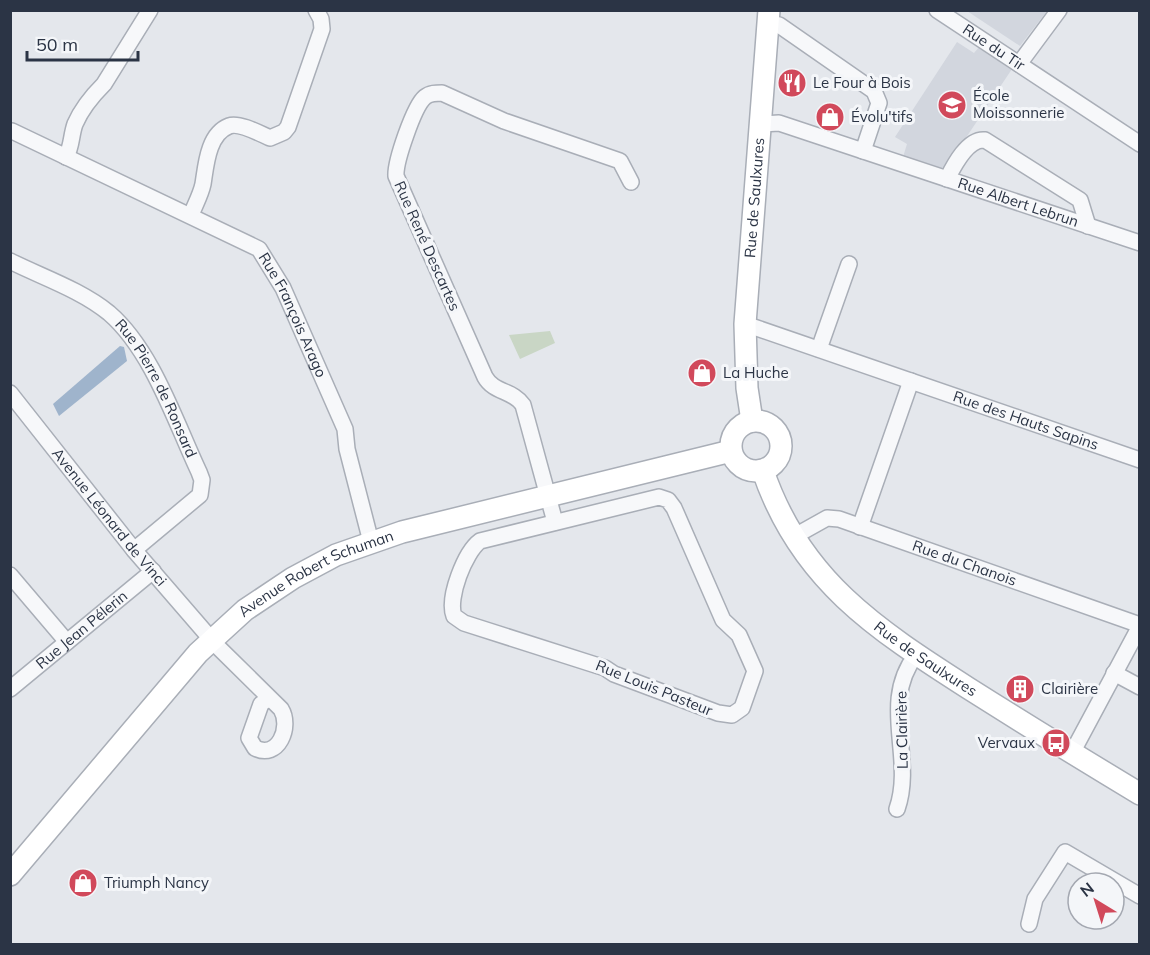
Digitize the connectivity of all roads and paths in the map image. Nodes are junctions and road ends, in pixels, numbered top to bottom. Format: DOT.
graph roads {
  1 [pos="150,10"];
  2 [pos="316,10"];
  3 [pos="937,10"];
  4 [pos="1059,10"];
  5 [pos="768,17"];
  6 [pos="1019,64"];
  7 [pos="760,124"];
  8 [pos="12,131"];
  9 [pos="1140,144"];
  10 [pos="863,151"];
  11 [pos="66,157"];
  12 [pos="947,179"];
  13 [pos="631,182"];
  14 [pos="191,215"];
  15 [pos="1088,226"];
  16 [pos="1140,243"];
  17 [pos="10,261"];
  18 [pos="849,264"];
  19 [pos="745,324"];
  20 [pos="819,349"];
  21 [pos="911,381"];
  22 [pos="10,393"];
  23 [pos="752,421"];
  24 [pos="731,451"];
  25 [pos="1140,460"];
  26 [pos="763,471"];
  27 [pos="548,496"];
  28 [pos="555,522"];
  29 [pos="860,527"];
  30 [pos="793,537"];
  31 [pos="371,542"];
  32 [pos="135,550"];
  33 [pos="153,571"];
  34 [pos="10,574"];
  35 [pos="1140,625"];
  36 [pos="211,639"];
  37 [pos="67,642"];
  38 [pos="916,655"];
  39 [pos="1114,673"];
  40 [pos="1140,687"];
  41 [pos="10,689"];
  42 [pos="268,699"];
  43 [pos="1072,753"];
  44 [pos="1140,794"];
  45 [pos="897,809"];
  46 [pos="10,875"];
  47 [pos="1140,896"];
  48 [pos="1029,924"];
  1 -- 11 [label="street"];
  2 -- 14 [label="street"];
  3 -- 6 [label="street, Rue du Tir"];
  4 -- 6 [label="street"];
  5 -- 7 [label="street, Rue de Saulxures"];
  5 -- 10 [label="street"];
  6 -- 9 [label="street, Rue du Tir"];
  7 -- 10 [label="street, Rue Albert Lebrun"];
  7 -- 19 [label="street, Rue de Saulxures"];
  8 -- 11 [label="street, Rue François Arago"];
  10 -- 12 [label="street, Rue Albert Lebrun"];
  11 -- 14 [label="street, Rue François Arago"];
  12 -- 15 [label="street, Rue Albert Lebrun"];
  12 -- 15 [label="street, Rue Albert Lebrun"];
  13 -- 27 [label="street, Rue René Descartes"];
  14 -- 31 [label="street, Rue François Arago"];
  15 -- 16 [label="street, Rue Albert Lebrun"];
  17 -- 32 [label="street, Rue Pierre de Ronsard"];
  18 -- 20 [label="street"];
  19 -- 20 [label="street, Rue des Hauts Sapins"];
  19 -- 23 [label="street, Rue de Saulxures"];
  20 -- 21 [label="street, Rue des Hauts Sapins"];
  21 -- 25 [label="street, Rue des Hauts Sapins"];
  21 -- 29 [label="street"];
  22 -- 32 [label="street, Avenue Léonard de Vinci"];
  23 -- 24 [label="street"];
  23 -- 26 [label="street"];
  24 -- 26 [label="street"];
  24 -- 27 [label="street, Avenue Robert Schuman"];
  26 -- 30 [label="street, Rue de Saulxures"];
  27 -- 28 [label="street"];
  27 -- 31 [label="street, Avenue Robert Schuman"];
  28 -- 28 [label="street, Rue Louis Pasteur"];
  29 -- 30 [label="street, Rue du Chanois"];
  29 -- 35 [label="street, Rue du Chanois"];
  30 -- 38 [label="street, Rue de Saulxures"];
  31 -- 36 [label="street, Avenue Robert Schuman"];
  32 -- 33 [label="street, Avenue Léonard de Vinci"];
  33 -- 36 [label="street, Avenue Léonard de Vinci"];
  33 -- 37 [label="street, Rue Jean Pélerin"];
  34 -- 37 [label="street"];
  35 -- 39 [label="street"];
  36 -- 42 [label="street, Avenue Léonard de Vinci"];
  36 -- 46 [label="street, Avenue Robert Schuman"];
  37 -- 41 [label="street, Rue Jean Pélerin"];
  38 -- 43 [label="street, Rue de Saulxures"];
  38 -- 45 [label="street, La Clairière"];
  39 -- 40 [label="street"];
  39 -- 43 [label="street"];
  43 -- 44 [label="street, Rue de Saulxures"];
  47 -- 48 [label="street"];
}
